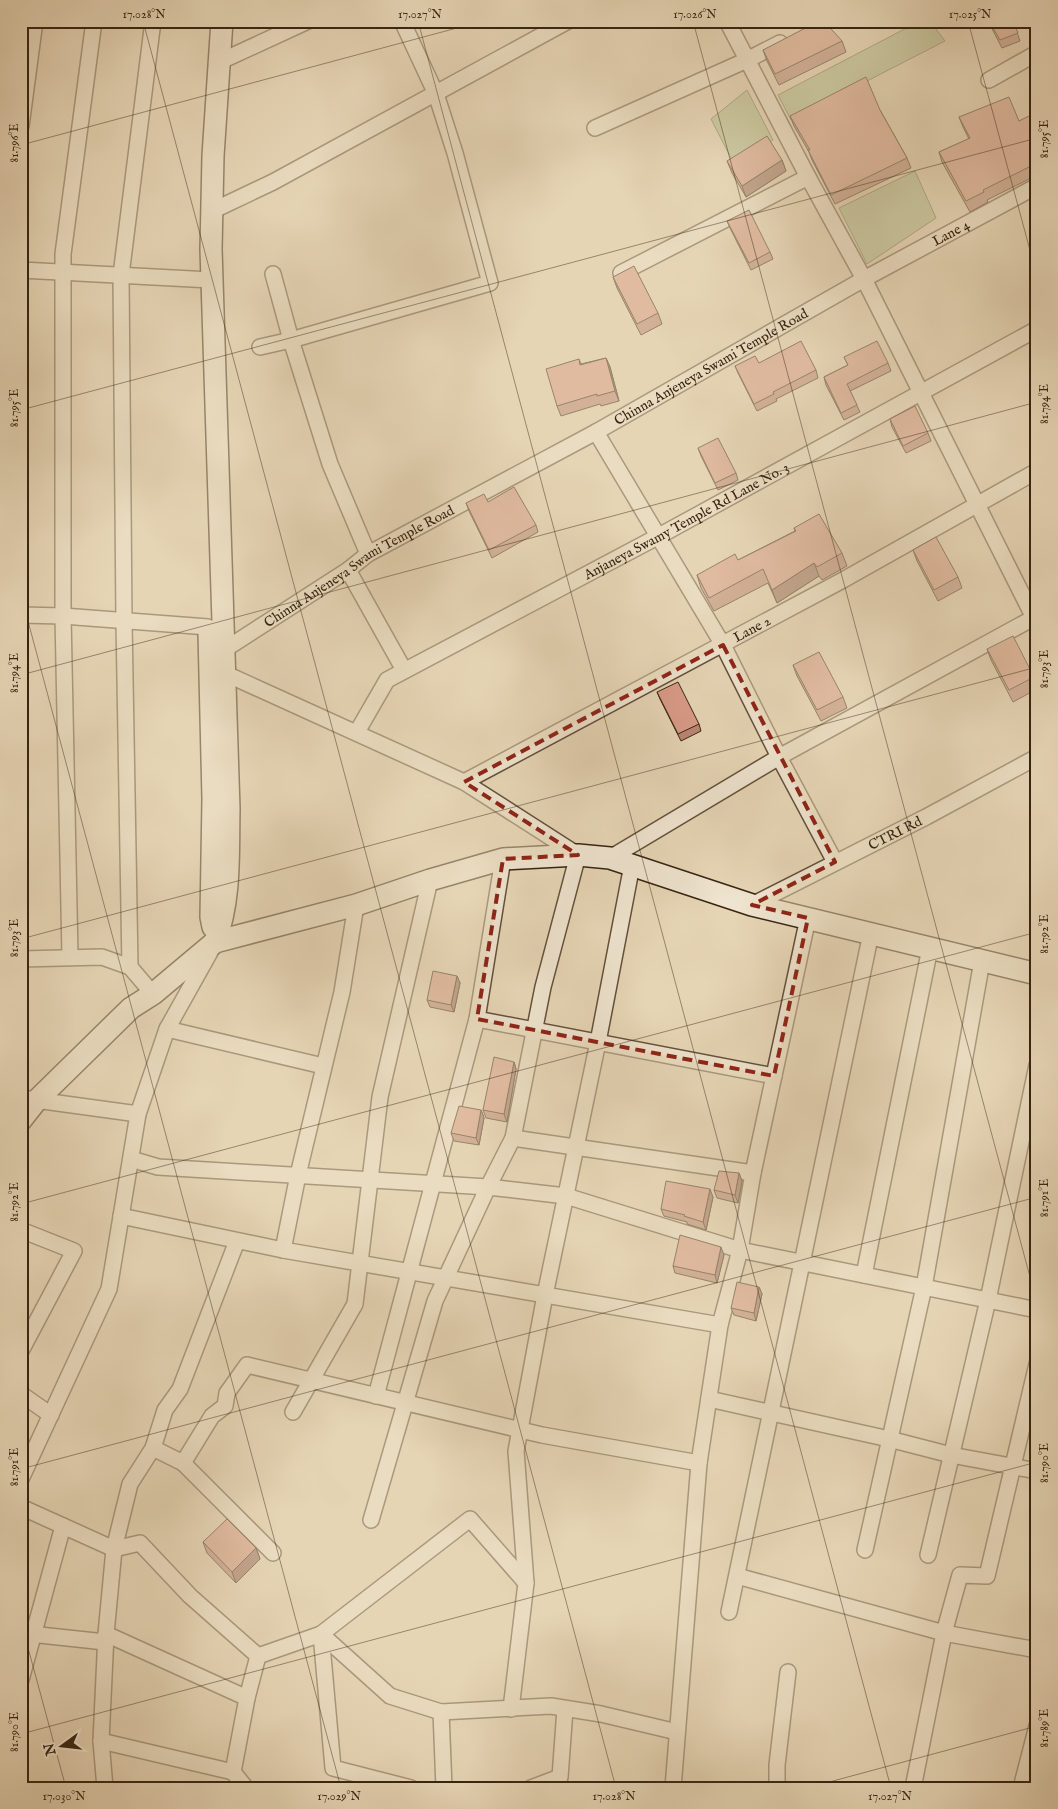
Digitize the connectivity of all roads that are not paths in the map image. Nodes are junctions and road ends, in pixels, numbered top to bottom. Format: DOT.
graph roads {
  1 [pos="35,21"];
  2 [pos="94,21"];
  3 [pos="154,21"];
  4 [pos="208,21"];
  5 [pos="222,21"];
  6 [pos="308,21"];
  7 [pos="402,21"];
  8 [pos="568,21"];
  9 [pos="728,21"];
  10 [pos="789,39"];
  11 [pos="1037,53"];
  12 [pos="747,60"];
  13 [pos="219,62"];
  14 [pos="989,80"];
  15 [pos="436,94"];
  16 [pos="21,126"];
  17 [pos="595,128"];
  18 [pos="809,179"];
  19 [pos="1037,186"];
  20 [pos="212,211"];
  21 [pos="21,270"];
  22 [pos="64,272"];
  23 [pos="622,273"];
  24 [pos="273,274"];
  25 [pos="121,275"];
  26 [pos="864,279"];
  27 [pos="204,280"];
  28 [pos="1037,329"];
  29 [pos="291,340"];
  30 [pos="260,348"];
  31 [pos="921,392"];
  32 [pos="596,432"];
  33 [pos="1037,471"];
  34 [pos="976,504"];
  35 [pos="659,536"];
  36 [pos="368,554"];
  37 [pos="348,570"];
  38 [pos="21,615"];
  39 [pos="63,616"];
  40 [pos="1036,620"];
  41 [pos="124,621"];
  42 [pos="208,627"];
  43 [pos="723,645"];
  44 [pos="224,650"];
  45 [pos="404,670"];
  46 [pos="224,673"];
  47 [pos="356,732"];
  48 [pos="779,757"];
  49 [pos="1037,757"];
  50 [pos="464,782"];
  51 [pos="578,855"];
  52 [pos="610,858"];
  53 [pos="503,860"];
  54 [pos="835,862"];
  55 [pos="632,865"];
  56 [pos="430,880"];
  57 [pos="752,904"];
  58 [pos="356,905"];
  59 [pos="808,918"];
  60 [pos="871,934"];
  61 [pos="215,942"];
  62 [pos="930,948"];
  63 [pos="70,956"];
  64 [pos="21,959"];
  65 [pos="982,961"];
  66 [pos="130,967"];
  67 [pos="1037,974"];
  68 [pos="153,994"];
  69 [pos="477,1018"];
  70 [pos="167,1029"];
  71 [pos="535,1030"];
  72 [pos="598,1042"];
  73 [pos="1037,1065"];
  74 [pos="323,1066"];
  75 [pos="774,1076"];
  76 [pos="28,1099"];
  77 [pos="138,1114"];
  78 [pos="21,1120"];
  79 [pos="513,1138"];
  80 [pos="576,1147"];
  81 [pos="131,1159"];
  82 [pos="753,1174"];
  83 [pos="298,1175"];
  84 [pos="370,1180"];
  85 [pos="433,1184"];
  86 [pos="488,1187"];
  87 [pos="566,1196"];
  88 [pos="122,1216"];
  89 [pos="21,1230"];
  90 [pos="238,1241"];
  91 [pos="283,1250"];
  92 [pos="740,1250"];
  93 [pos="360,1263"];
  94 [pos="803,1263"];
  95 [pos="410,1272"];
  96 [pos="864,1275"];
  97 [pos="446,1278"];
  98 [pos="924,1287"];
  99 [pos="545,1295"];
  100 [pos="988,1300"];
  101 [pos="1037,1310"];
  102 [pos="720,1325"];
  103 [pos="21,1351"];
  104 [pos="1037,1364"];
  105 [pos="311,1381"];
  106 [pos="21,1394"];
  107 [pos="376,1396"];
  108 [pos="709,1399"];
  109 [pos="405,1403"];
  110 [pos="293,1412"];
  111 [pos="51,1414"];
  112 [pos="771,1414"];
  113 [pos="520,1430"];
  114 [pos="890,1440"];
  115 [pos="153,1448"];
  116 [pos="951,1455"];
  117 [pos="183,1463"];
  118 [pos="699,1464"];
  119 [pos="1012,1467"];
  120 [pos="1037,1472"];
  121 [pos="21,1479"];
  122 [pos="21,1507"];
  123 [pos="371,1520"];
  124 [pos="63,1526"];
  125 [pos="114,1549"];
  126 [pos="865,1550"];
  127 [pos="273,1552"];
  128 [pos="928,1555"];
  129 [pos="737,1576"];
  130 [pos="526,1582"];
  131 [pos="729,1612"];
  132 [pos="28,1633"];
  133 [pos="944,1633"];
  134 [pos="321,1634"];
  135 [pos="106,1638"];
  136 [pos="1037,1650"];
  137 [pos="258,1656"];
  138 [pos="788,1672"];
  139 [pos="21,1680"];
  140 [pos="247,1698"];
  141 [pos="511,1709"];
  142 [pos="565,1709"];
  143 [pos="442,1712"];
  144 [pos="1037,1726"];
  145 [pos="677,1732"];
  146 [pos="102,1741"];
  147 [pos="233,1772"];
  148 [pos="105,1788"];
  149 [pos="246,1788"];
  150 [pos="411,1788"];
  151 [pos="444,1788"];
  152 [pos="531,1788"];
  153 [pos="673,1788"];
  154 [pos="776,1788"];
  155 [pos="913,1788"];
  156 [pos="1021,1788"];
  1 -- 16 [label="street"];
  2 -- 22 [label="street"];
  3 -- 25 [label="street"];
  4 -- 27 [label="street"];
  5 -- 13 [label="street"];
  6 -- 13 [label="street"];
  7 -- 15 [label="street"];
  8 -- 15 [label="street"];
  9 -- 12 [label="street"];
  10 -- 12 [label="street"];
  11 -- 14 [label="street"];
  12 -- 17 [label="street"];
  12 -- 18 [label="street"];
  13 -- 20 [label="street"];
  15 -- 20 [label="street"];
  15 -- 29 [label="street"];
  18 -- 23 [label="street"];
  18 -- 26 [label="street"];
  19 -- 26 [label="street, Lane 4"];
  20 -- 27 [label="street"];
  21 -- 22 [label="street"];
  22 -- 25 [label="street"];
  22 -- 39 [label="street"];
  24 -- 29 [label="street"];
  25 -- 27 [label="street"];
  25 -- 41 [label="street"];
  26 -- 31 [label="street"];
  26 -- 32 [label="street, Chinna Anjeneya Swami Temple Road"];
  27 -- 42 [label="street"];
  27 -- 44 [label="street"];
  28 -- 31 [label="street, Anjaneya Swamy Temple Rd Lane No. 3"];
  29 -- 30 [label="street"];
  29 -- 36 [label="street"];
  31 -- 34 [label="street"];
  31 -- 35 [label="street, Anjaneya Swamy Temple Rd Lane No. 3"];
  32 -- 35 [label="street"];
  32 -- 36 [label="street, Chinna Anjeneya Swami Temple Road"];
  33 -- 34 [label="street, Lane 2"];
  34 -- 40 [label="street"];
  34 -- 43 [label="street, Lane 2"];
  35 -- 43 [label="street"];
  35 -- 45 [label="street, Anjaneya Swamy Temple Rd Lane No. 3"];
  36 -- 37 [label="street, Chinna Anjeneya Swami Temple Road"];
  37 -- 44 [label="street, Chinna Anjeneya Swami Temple Road"];
  37 -- 45 [label="street"];
  38 -- 39 [label="street"];
  39 -- 41 [label="street"];
  39 -- 63 [label="street"];
  40 -- 48 [label="street"];
  41 -- 42 [label="street"];
  41 -- 66 [label="street"];
  42 -- 61 [label="street"];
  43 -- 48 [label="street"];
  43 -- 50 [label="street, Lane 2"];
  44 -- 46 [label="street"];
  45 -- 47 [label="street, Anjaneya Swamy Temple Rd Lane No. 3"];
  46 -- 47 [label="street"];
  46 -- 61 [label="street"];
  47 -- 50 [label="street"];
  48 -- 52 [label="street"];
  48 -- 54 [label="street"];
  49 -- 54 [label="street, CTRI Rd"];
  50 -- 51 [label="street"];
  51 -- 52 [label="street"];
  51 -- 53 [label="street"];
  51 -- 71 [label="street"];
  52 -- 55 [label="street"];
  53 -- 56 [label="street"];
  53 -- 69 [label="street"];
  54 -- 57 [label="street, CTRI Rd"];
  55 -- 57 [label="street"];
  55 -- 72 [label="street"];
  56 -- 58 [label="street"];
  56 -- 84 [label="street"];
  57 -- 59 [label="street"];
  58 -- 61 [label="street"];
  58 -- 74 [label="street"];
  59 -- 60 [label="street"];
  59 -- 75 [label="street"];
  60 -- 62 [label="street"];
  60 -- 94 [label="street"];
  61 -- 68 [label="street"];
  61 -- 70 [label="street"];
  62 -- 65 [label="street"];
  62 -- 96 [label="street"];
  63 -- 64 [label="street"];
  63 -- 66 [label="street"];
  65 -- 67 [label="street"];
  65 -- 98 [label="street"];
  66 -- 68 [label="street"];
  68 -- 76 [label="street"];
  69 -- 71 [label="street"];
  69 -- 85 [label="street"];
  70 -- 74 [label="street"];
  70 -- 77 [label="street"];
  71 -- 72 [label="street"];
  71 -- 79 [label="street"];
  72 -- 75 [label="street"];
  72 -- 80 [label="street"];
  73 -- 100 [label="street"];
  74 -- 83 [label="street"];
  75 -- 82 [label="street"];
  76 -- 77 [label="street"];
  76 -- 78 [label="street"];
  77 -- 81 [label="street"];
  79 -- 80 [label="street"];
  79 -- 86 [label="street"];
  80 -- 82 [label="street"];
  80 -- 87 [label="street"];
  81 -- 83 [label="street"];
  81 -- 88 [label="street"];
  82 -- 92 [label="street"];
  83 -- 84 [label="street"];
  83 -- 91 [label="street"];
  84 -- 85 [label="street"];
  84 -- 93 [label="street"];
  85 -- 86 [label="street"];
  85 -- 95 [label="street"];
  86 -- 87 [label="street"];
  86 -- 97 [label="street"];
  87 -- 92 [label="street"];
  87 -- 99 [label="street"];
  88 -- 90 [label="street"];
  88 -- 111 [label="street"];
  89 -- 103 [label="street"];
  90 -- 91 [label="street"];
  90 -- 115 [label="street"];
  91 -- 93 [label="street"];
  92 -- 94 [label="street"];
  92 -- 102 [label="street"];
  93 -- 95 [label="street"];
  93 -- 105 [label="street"];
  94 -- 96 [label="street"];
  94 -- 112 [label="street"];
  95 -- 97 [label="street"];
  95 -- 107 [label="street"];
  96 -- 98 [label="street"];
  97 -- 99 [label="street"];
  97 -- 109 [label="street"];
  98 -- 100 [label="street"];
  98 -- 114 [label="street"];
  99 -- 102 [label="street"];
  99 -- 113 [label="street"];
  100 -- 101 [label="street"];
  100 -- 116 [label="street"];
  102 -- 108 [label="street"];
  104 -- 119 [label="street"];
  105 -- 107 [label="street"];
  105 -- 110 [label="street"];
  105 -- 117 [label="street"];
  106 -- 111 [label="street"];
  107 -- 109 [label="street"];
  108 -- 112 [label="street"];
  108 -- 118 [label="street"];
  109 -- 113 [label="street"];
  109 -- 123 [label="street"];
  111 -- 121 [label="street"];
  112 -- 114 [label="street"];
  112 -- 129 [label="street"];
  113 -- 118 [label="street"];
  113 -- 130 [label="street"];
  114 -- 116 [label="street"];
  114 -- 126 [label="street"];
  115 -- 117 [label="street"];
  115 -- 125 [label="street"];
  116 -- 119 [label="street"];
  116 -- 128 [label="street"];
  117 -- 127 [label="street"];
  118 -- 145 [label="street"];
  119 -- 120 [label="street"];
  119 -- 133 [label="street"];
  122 -- 124 [label="street"];
  124 -- 125 [label="street"];
  124 -- 132 [label="street"];
  125 -- 135 [label="street"];
  125 -- 137 [label="street"];
  129 -- 131 [label="street"];
  129 -- 133 [label="street"];
  130 -- 134 [label="street"];
  130 -- 141 [label="street"];
  132 -- 135 [label="street"];
  132 -- 139 [label="street"];
  133 -- 136 [label="street"];
  133 -- 155 [label="street"];
  134 -- 137 [label="street"];
  134 -- 143 [label="street"];
  134 -- 150 [label="street"];
  135 -- 140 [label="street"];
  135 -- 146 [label="street"];
  137 -- 140 [label="street"];
  138 -- 154 [label="street"];
  140 -- 147 [label="street"];
  141 -- 142 [label="street"];
  141 -- 143 [label="street"];
  142 -- 145 [label="street"];
  142 -- 152 [label="street"];
  143 -- 151 [label="street"];
  144 -- 156 [label="street"];
  145 -- 153 [label="street"];
  146 -- 147 [label="street"];
  146 -- 148 [label="street"];
  147 -- 149 [label="street"];
}
